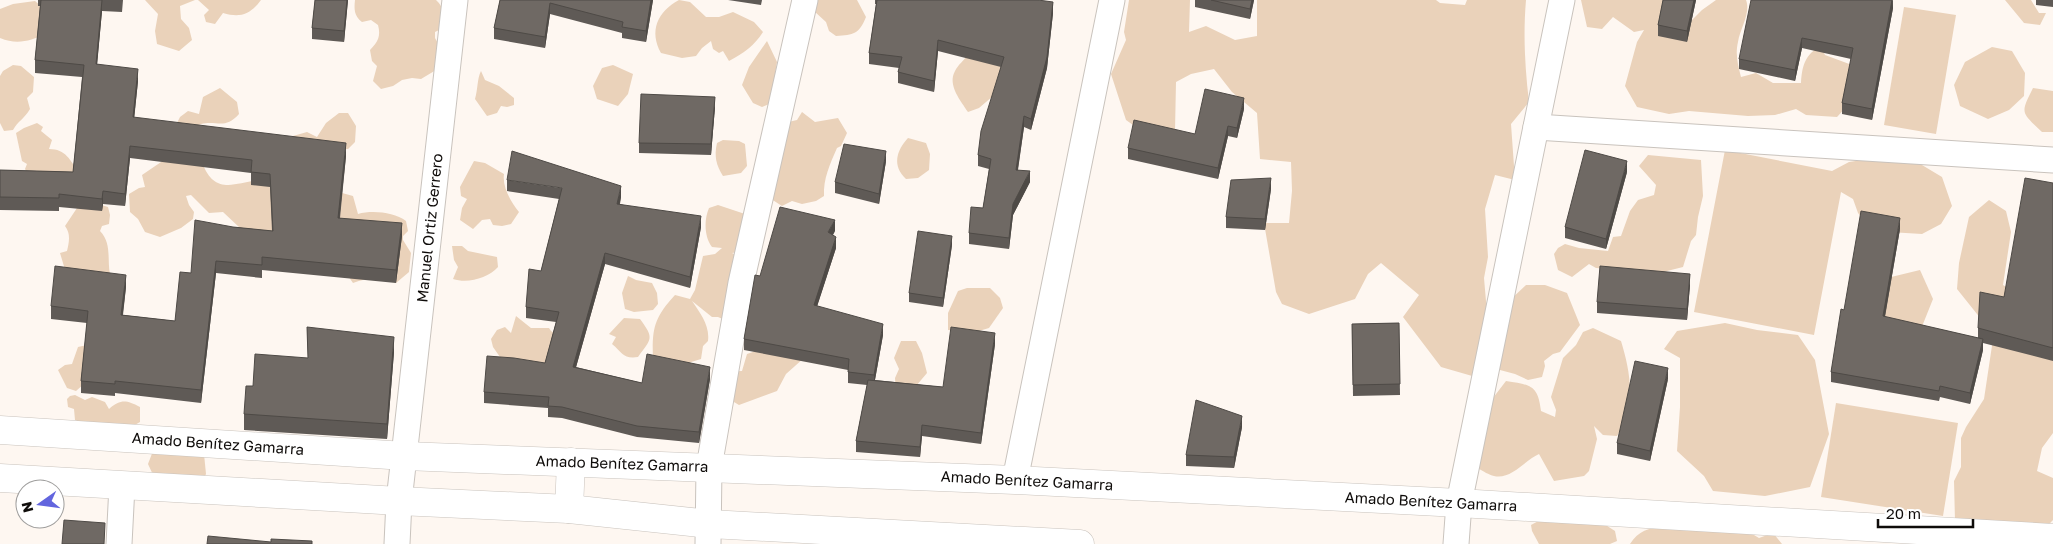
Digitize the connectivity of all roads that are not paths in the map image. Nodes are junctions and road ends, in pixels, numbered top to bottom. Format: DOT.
graph roads {
  1 [pos="454,0"];
  2 [pos="805,0"];
  3 [pos="1112,0"];
  4 [pos="1562,0"];
  5 [pos="1536,127"];
  6 [pos="2053,160"];
  7 [pos="0,430"];
  8 [pos="405,456"];
  9 [pos="571,462"];
  10 [pos="710,467"];
  11 [pos="0,478"];
  12 [pos="1015,480"];
  13 [pos="122,486"];
  14 [pos="399,502"];
  15 [pos="1459,503"];
  16 [pos="569,509"];
  17 [pos="709,534"];
  18 [pos="1859,535"];
  19 [pos="2053,538"];
  20 [pos="119,544"];
  21 [pos="397,544"];
  22 [pos="1080,544"];
  23 [pos="1456,544"];
  1 -- 8 [label="street, Manuel Ortiz Gerrero"];
  2 -- 10 [label="street"];
  3 -- 12 [label="street"];
  4 -- 5 [label="street"];
  5 -- 6 [label="street"];
  5 -- 15 [label="street"];
  7 -- 8 [label="main road, Amado Benítez Gamarra"];
  8 -- 9 [label="main road, Amado Benítez Gamarra"];
  8 -- 14 [label="street, Manuel Ortiz Gerrero"];
  9 -- 10 [label="main road, Amado Benítez Gamarra"];
  9 -- 16 [label="main road"];
  10 -- 12 [label="main road, Amado Benítez Gamarra"];
  10 -- 17 [label="street"];
  11 -- 13 [label="main road"];
  12 -- 15 [label="main road, Amado Benítez Gamarra"];
  13 -- 14 [label="main road"];
  13 -- 20 [label="street"];
  14 -- 16 [label="main road"];
  14 -- 21 [label="street"];
  15 -- 18 [label="main road, Amado Benítez Gamarra"];
  15 -- 23 [label="street"];
  16 -- 17 [label="main road"];
  17 -- 22 [label="main road"];
  18 -- 19 [label="main road, Amado Benítez Gamarra"];
}
